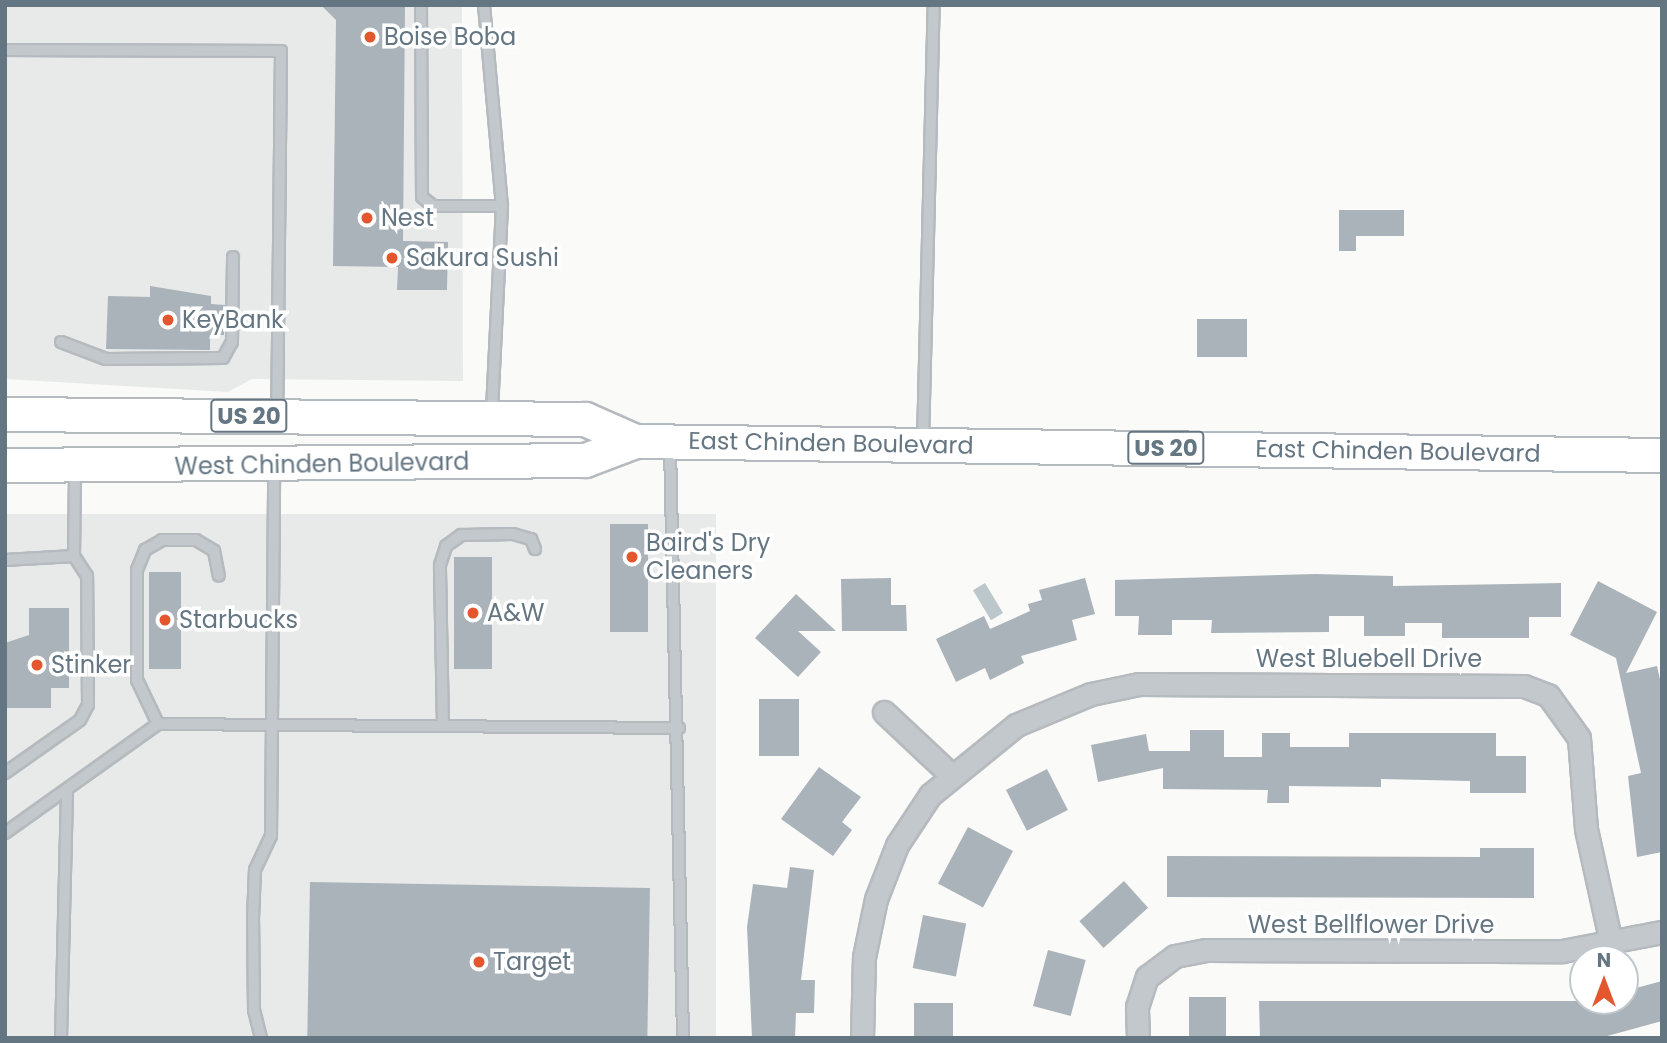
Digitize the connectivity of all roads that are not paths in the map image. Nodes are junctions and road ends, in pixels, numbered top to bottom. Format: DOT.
graph roads {
  1 [pos="421,5"];
  2 [pos="484,5"];
  3 [pos="934,5"];
  4 [pos="5,50"];
  5 [pos="502,206"];
  6 [pos="233,257"];
  7 [pos="61,342"];
  8 [pos="5,414"];
  9 [pos="277,416"];
  10 [pos="492,417"];
  11 [pos="670,440"];
  12 [pos="635,441"];
  13 [pos="923,445"];
  14 [pos="1662,455"];
  15 [pos="289,465"];
  16 [pos="5,466"];
  17 [pos="75,466"];
  18 [pos="535,549"];
  19 [pos="74,556"];
  20 [pos="5,560"];
  21 [pos="219,576"];
  22 [pos="884,712"];
  23 [pos="158,724"];
  24 [pos="272,725"];
  25 [pos="443,726"];
  26 [pos="679,728"];
  27 [pos="5,773"];
  28 [pos="950,774"];
  29 [pos="67,790"];
  30 [pos="5,834"];
  31 [pos="1662,932"];
  32 [pos="1611,943"];
  33 [pos="61,1038"];
  34 [pos="261,1038"];
  35 [pos="683,1038"];
  36 [pos="862,1038"];
  37 [pos="1138,1038"];
  1 -- 5 [label="lane"];
  2 -- 5 [label="lane"];
  3 -- 13 [label="lane"];
  4 -- 9 [label="lane"];
  5 -- 10 [label="lane"];
  6 -- 7 [label="lane"];
  8 -- 9 [label="main road, East Chinden Boulevard / US 20"];
  9 -- 10 [label="main road, East Chinden Boulevard / US 20"];
  10 -- 12 [label="main road, East Chinden Boulevard / US 20"];
  10 -- 15 [label="main road"];
  11 -- 12 [label="main road, East Chinden Boulevard / US 20"];
  11 -- 13 [label="main road, East Chinden Boulevard / US 20"];
  11 -- 26 [label="lane"];
  12 -- 15 [label="main road, West Chinden Boulevard / US 20"];
  13 -- 14 [label="main road, East Chinden Boulevard / US 20"];
  15 -- 17 [label="main road, West Chinden Boulevard / US 20"];
  15 -- 24 [label="lane"];
  16 -- 17 [label="main road, West Chinden Boulevard / US 20"];
  17 -- 19 [label="lane"];
  18 -- 25 [label="lane"];
  19 -- 20 [label="lane"];
  19 -- 27 [label="lane"];
  21 -- 23 [label="lane"];
  22 -- 28 [label="street"];
  23 -- 24 [label="lane"];
  23 -- 29 [label="lane"];
  24 -- 25 [label="lane"];
  24 -- 34 [label="lane"];
  25 -- 26 [label="lane"];
  26 -- 35 [label="lane"];
  28 -- 32 [label="street, West Bluebell Drive"];
  28 -- 36 [label="street, West Bluebell Drive"];
  29 -- 30 [label="lane"];
  29 -- 33 [label="lane"];
  31 -- 32 [label="street, West Bellflower Drive"];
  32 -- 37 [label="street, West Bellflower Drive"];
}
